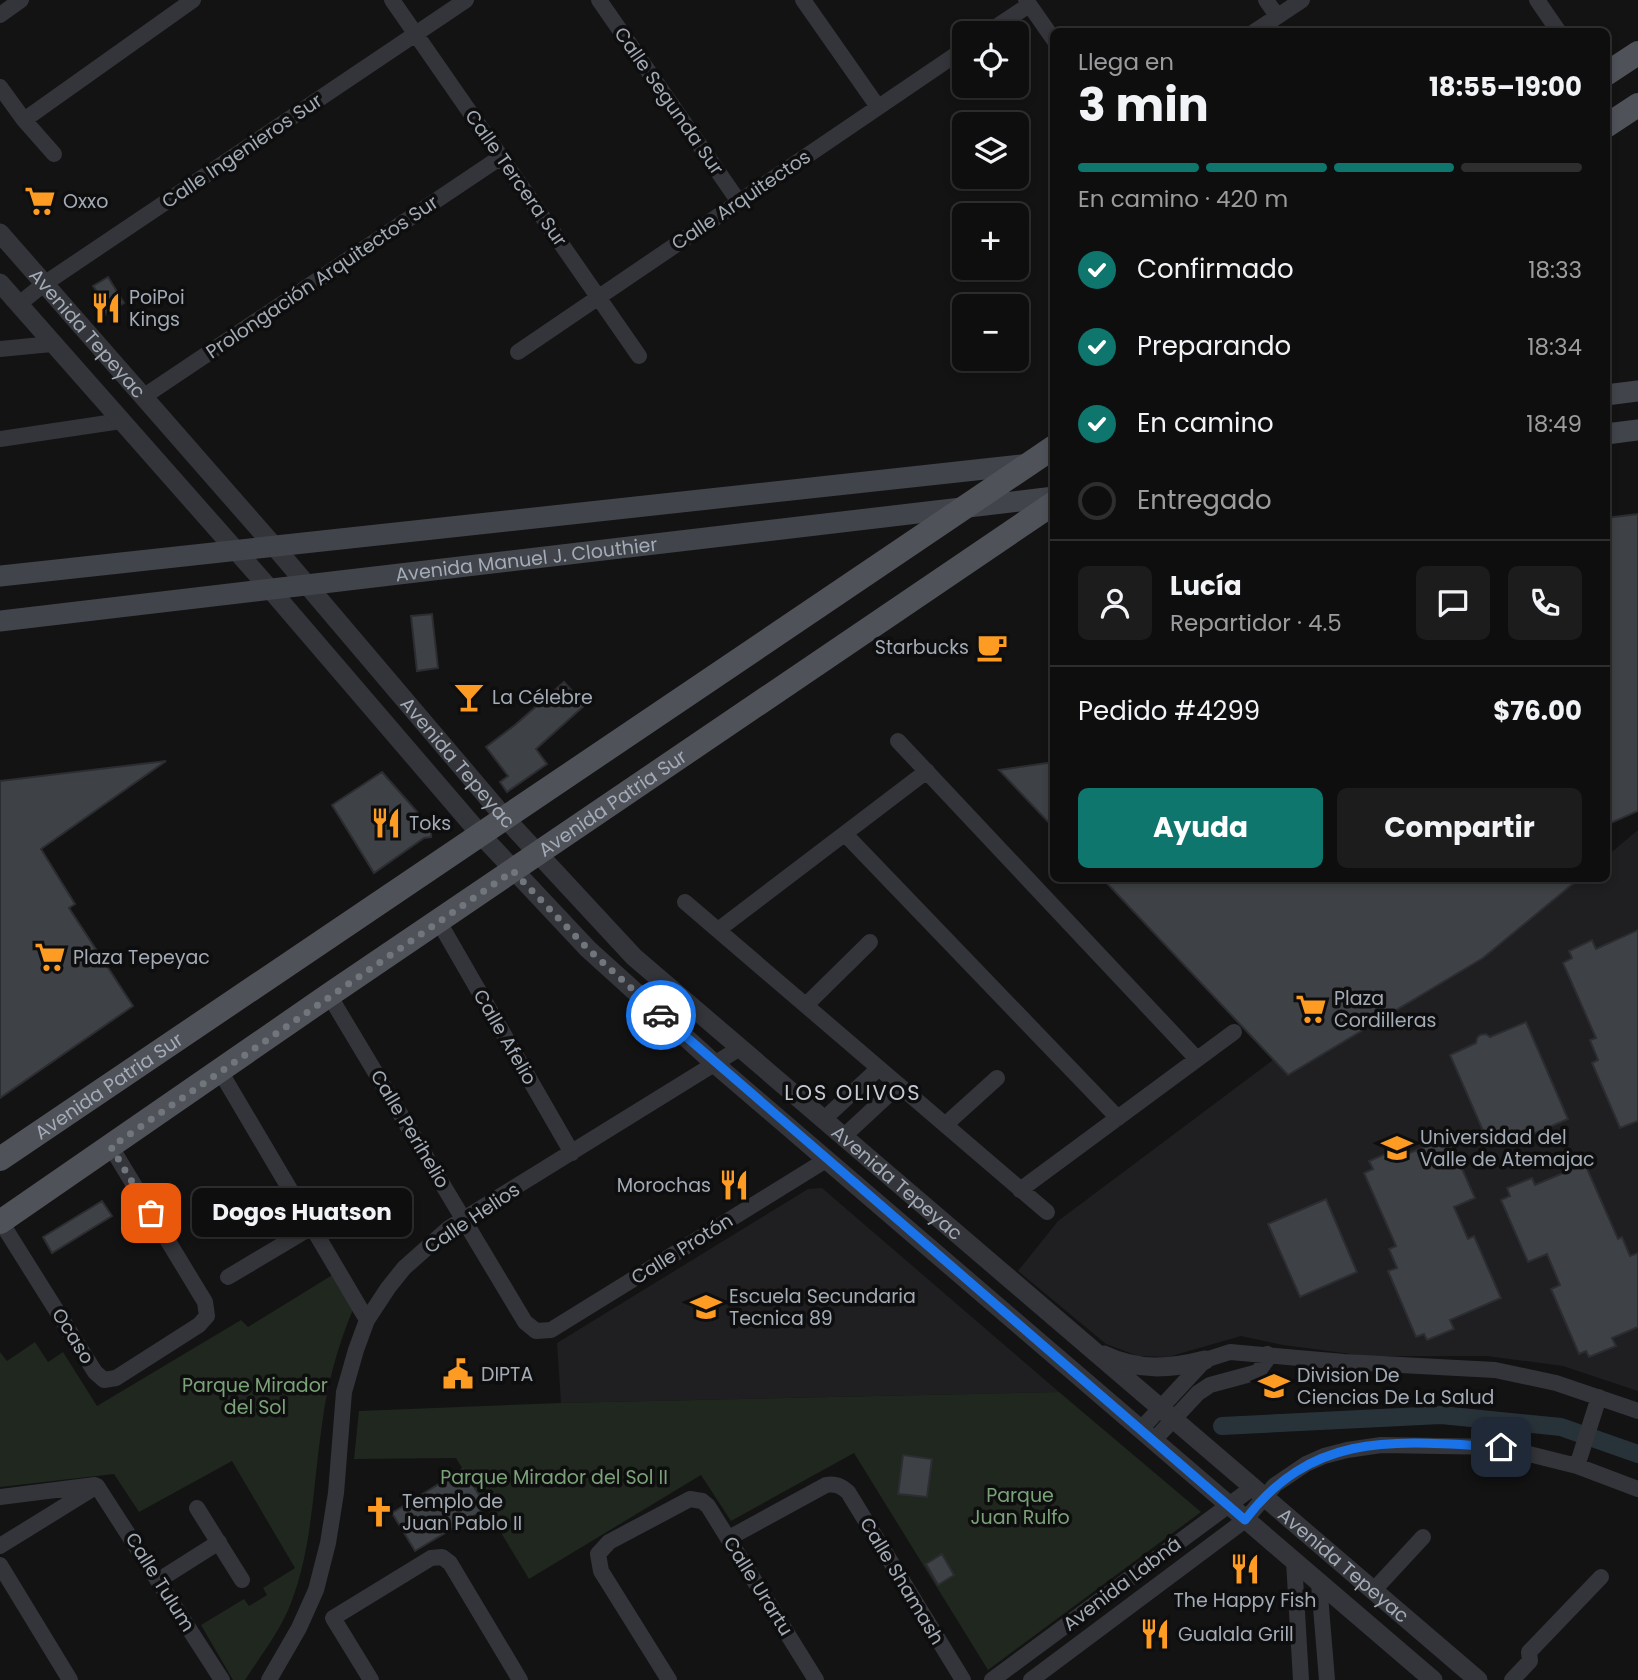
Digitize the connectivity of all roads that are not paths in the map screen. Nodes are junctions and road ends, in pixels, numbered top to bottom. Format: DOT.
graph roads {
  1 [pos="21,0"];
  2 [pos="193,0"];
  3 [pos="392,0"];
  4 [pos="466,0"];
  5 [pos="599,0"];
  6 [pos="803,0"];
  7 [pos="1266,0"];
  8 [pos="1302,0"];
  9 [pos="1537,0"];
  10 [pos="1027,2"];
  11 [pos="0,15"];
  12 [pos="1277,16"];
  13 [pos="1002,21"];
  14 [pos="1260,28"];
  15 [pos="1556,28"];
  16 [pos="415,33"];
  17 [pos="1050,34"];
  18 [pos="1638,53"];
  19 [pos="952,57"];
  20 [pos="1610,71"];
  21 [pos="0,88"];
  22 [pos="1638,105"];
  23 [pos="878,107"];
  24 [pos="24,120"];
  25 [pos="1610,124"];
  26 [pos="54,154"];
  27 [pos="501,157"];
  28 [pos="739,202"];
  29 [pos="0,233"];
  30 [pos="0,282"];
  31 [pos="44,284"];
  32 [pos="598,297"];
  33 [pos="19,304"];
  34 [pos="52,344"];
  35 [pos="0,349"];
  36 [pos="518,352"];
  37 [pos="639,356"];
  38 [pos="1638,391"];
  39 [pos="1610,394"];
  40 [pos="143,397"];
  41 [pos="121,421"];
  42 [pos="1638,430"];
  43 [pos="1610,434"];
  44 [pos="0,439"];
  45 [pos="1050,450"];
  46 [pos="1050,462"];
  47 [pos="1028,464"];
  48 [pos="1050,497"];
  49 [pos="1050,506"];
  50 [pos="962,509"];
  51 [pos="274,546"];
  52 [pos="234,549"];
  53 [pos="0,576"];
  54 [pos="307,586"];
  55 [pos="270,589"];
  56 [pos="0,621"];
  57 [pos="898,741"];
  58 [pos="927,771"];
  59 [pos="505,818"];
  60 [pos="845,834"];
  61 [pos="481,835"];
  62 [pos="537,855"];
  63 [pos="513,871"];
  64 [pos="685,901"];
  65 [pos="439,922"];
  66 [pos="718,930"];
  67 [pos="870,942"];
  68 [pos="329,995"];
  69 [pos="806,1005"];
  70 [pos="1234,1032"];
  71 [pos="740,1048"];
  72 [pos="1197,1059"];
  73 [pos="715,1064"];
  74 [pos="879,1068"];
  75 [pos="220,1071"];
  76 [pos="997,1078"];
  77 [pos="899,1086"];
  78 [pos="1118,1118"];
  79 [pos="823,1120"];
  80 [pos="945,1125"];
  81 [pos="843,1137"];
  82 [pos="111,1147"];
  83 [pos="572,1153"];
  84 [pos="0,1159"];
  85 [pos="826,1160"];
  86 [pos="1020,1189"];
  87 [pos="1046,1212"];
  88 [pos="465,1219"];
  89 [pos="0,1222"];
  90 [pos="312,1227"];
  91 [pos="228,1277"];
  92 [pos="367,1320"];
  93 [pos="536,1331"];
  94 [pos="1085,1345"];
  95 [pos="1267,1354"];
  96 [pos="1205,1360"];
  97 [pos="1597,1405"];
  98 [pos="1638,1412"];
  99 [pos="1172,1419"];
  100 [pos="1153,1440"];
  101 [pos="1577,1466"];
  102 [pos="97,1486"];
  103 [pos="1638,1489"];
  104 [pos="1257,1492"];
  105 [pos="0,1497"];
  106 [pos="1229,1504"];
  107 [pos="197,1508"];
  108 [pos="1245,1520"];
  109 [pos="1423,1537"];
  110 [pos="729,1538"];
  111 [pos="219,1542"];
  112 [pos="0,1546"];
  113 [pos="1294,1561"];
  114 [pos="0,1565"];
  115 [pos="1601,1577"];
  116 [pos="159,1580"];
  117 [pos="242,1580"];
  118 [pos="1319,1583"];
  119 [pos="1373,1591"];
  120 [pos="308,1608"];
  121 [pos="333,1618"];
  122 [pos="70,1680"];
  123 [pos="222,1680"];
  124 [pos="269,1680"];
  125 [pos="371,1680"];
  126 [pos="520,1680"];
  127 [pos="669,1680"];
  128 [pos="816,1680"];
  129 [pos="962,1680"];
  130 [pos="992,1680"];
  131 [pos="1031,1680"];
  132 [pos="1301,1680"];
  133 [pos="1327,1680"];
  134 [pos="1433,1680"];
  135 [pos="1478,1680"];
  136 [pos="1513,1680"];
  1 -- 11 [label="street"];
  2 -- 24 [label="street"];
  3 -- 16 [label="street, Calle Tercera Sur"];
  4 -- 16 [label="street, Calle Ingenieros Sur"];
  5 -- 28 [label="street, Calle Segunda Sur"];
  6 -- 23 [label="street"];
  7 -- 12 [label="street"];
  8 -- 12 [label="street"];
  9 -- 15 [label="street"];
  10 -- 13 [label="street"];
  10 -- 17 [label="street"];
  12 -- 14 [label="street"];
  16 -- 27 [label="street, Calle Tercera Sur"];
  16 -- 31 [label="street, Calle Ingenieros Sur"];
  18 -- 20 [label="main road"];
  19 -- 23 [label="street, Calle Arquitectos"];
  21 -- 24 [label="street"];
  22 -- 25 [label="main road"];
  23 -- 28 [label="street, Calle Arquitectos"];
  24 -- 26 [label="street"];
  27 -- 32 [label="street, Calle Tercera Sur"];
  27 -- 40 [label="street, Prolongación Arquitectos Sur"];
  28 -- 32 [label="street, Calle Arquitectos"];
  29 -- 31 [label="street, Avenida Tepeyac"];
  30 -- 33 [label="street, Avenida Tepeyac"];
  31 -- 33 [label="street, Calle Ingenieros Sur"];
  31 -- 40 [label="street, Avenida Tepeyac"];
  32 -- 36 [label="street, Calle Arquitectos"];
  32 -- 37 [label="street, Calle Tercera Sur"];
  33 -- 34 [label="street, Avenida Tepeyac"];
  34 -- 35 [label="street"];
  34 -- 41 [label="street, Avenida Tepeyac"];
  38 -- 39 [label="main road"];
  40 -- 51 [label="street, Avenida Tepeyac"];
  41 -- 44 [label="street"];
  41 -- 52 [label="street, Avenida Tepeyac"];
  42 -- 43 [label="main road"];
  45 -- 47 [label="main road, Avenida Patria Sur"];
  46 -- 47 [label="main road, Avenida Manuel J. Clouthier"];
  47 -- 50 [label="main road, Avenida Patria Sur"];
  47 -- 51 [label="main road, Avenida Manuel J. Clouthier"];
  48 -- 50 [label="main road, Avenida Manuel J. Clouthier"];
  49 -- 62 [label="main road, Avenida Patria Sur"];
  50 -- 54 [label="main road, Avenida Manuel J. Clouthier"];
  50 -- 59 [label="main road, Avenida Patria Sur"];
  51 -- 52 [label="main road, Avenida Manuel J. Clouthier"];
  51 -- 54 [label="street, Avenida Tepeyac"];
  52 -- 53 [label="main road, Avenida Manuel J. Clouthier"];
  52 -- 55 [label="street, Avenida Tepeyac"];
  54 -- 55 [label="main road, Avenida Manuel J. Clouthier"];
  54 -- 59 [label="street, Avenida Tepeyac"];
  55 -- 56 [label="main road, Avenida Manuel J. Clouthier"];
  55 -- 61 [label="street, Avenida Tepeyac"];
  57 -- 58 [label="street"];
  58 -- 60 [label="street"];
  58 -- 72 [label="street"];
  59 -- 61 [label="main road, Avenida Patria Sur"];
  59 -- 62 [label="street, Avenida Tepeyac"];
  60 -- 66 [label="street"];
  60 -- 78 [label="street"];
  61 -- 63 [label="street, Avenida Tepeyac"];
  61 -- 84 [label="main road, Avenida Patria Sur"];
  62 -- 63 [label="main road, Avenida Patria Sur"];
  62 -- 71 [label="street, Avenida Tepeyac"];
  63 -- 65 [label="main road, Avenida Patria Sur"];
  63 -- 73 [label="street, Avenida Tepeyac"];
  64 -- 66 [label="street"];
  65 -- 68 [label="main road, Avenida Patria Sur"];
  65 -- 83 [label="street, Calle Afelio"];
  66 -- 69 [label="street"];
  67 -- 69 [label="street"];
  68 -- 75 [label="main road, Avenida Patria Sur"];
  68 -- 88 [label="street, Calle Perihelio"];
  69 -- 74 [label="street"];
  70 -- 72 [label="street"];
  71 -- 73 [label="street, Calle Helios"];
  71 -- 79 [label="street, Avenida Tepeyac"];
  72 -- 78 [label="street"];
  73 -- 83 [label="street, Calle Helios"];
  73 -- 85 [label="street, Avenida Tepeyac"];
  74 -- 77 [label="street"];
  74 -- 79 [label="street"];
  75 -- 82 [label="main road, Avenida Patria Sur"];
  75 -- 90 [label="street"];
  76 -- 80 [label="street"];
  77 -- 80 [label="street"];
  77 -- 81 [label="street"];
  78 -- 86 [label="street"];
  79 -- 81 [label="street, Avenida Tepeyac"];
  80 -- 86 [label="street"];
  81 -- 94 [label="street, Avenida Tepeyac"];
  82 -- 89 [label="main road, Avenida Patria Sur"];
  82 -- 89 [label="street, Ocaso"];
  83 -- 88 [label="street, Calle Helios"];
  85 -- 93 [label="street, Calle Protón"];
  85 -- 100 [label="street, Avenida Tepeyac"];
  86 -- 87 [label="street"];
  88 -- 92 [label="street, Calle Helios"];
  88 -- 93 [label="street, Calle Perihelio"];
  90 -- 91 [label="street"];
  90 -- 92 [label="street"];
  92 -- 120 [label="street, Calle Helios"];
  94 -- 96 [label="street"];
  94 -- 99 [label="street, Avenida Tepeyac"];
  95 -- 96 [label="street"];
  95 -- 97 [label="street"];
  95 -- 99 [label="street"];
  96 -- 99 [label="street"];
  97 -- 98 [label="street"];
  97 -- 101 [label="street"];
  99 -- 100 [label="street"];
  99 -- 104 [label="street, Avenida Tepeyac"];
  100 -- 106 [label="street, Avenida Tepeyac"];
  101 -- 103 [label="street"];
  101 -- 104 [label="street"];
  102 -- 105 [label="street"];
  102 -- 112 [label="street"];
  102 -- 116 [label="street, Calle Tulum"];
  104 -- 106 [label="street, Avenida Labná"];
  104 -- 108 [label="street, Avenida Labná"];
  104 -- 119 [label="street, Avenida Tepeyac"];
  106 -- 108 [label="street, Avenida Tepeyac"];
  106 -- 130 [label="street, Avenida Labná"];
  107 -- 111 [label="street"];
  108 -- 113 [label="street, Avenida Tepeyac"];
  108 -- 131 [label="street, Avenida Labná"];
  109 -- 119 [label="street"];
  110 -- 127 [label="street, Calle Urartu"];
  110 -- 128 [label="street, Calle Urartu"];
  110 -- 129 [label="street, Calle Shamash"];
  111 -- 116 [label="street"];
  111 -- 117 [label="street"];
  113 -- 118 [label="street, Avenida Tepeyac"];
  113 -- 132 [label="street"];
  114 -- 122 [label="street"];
  115 -- 136 [label="street"];
  116 -- 123 [label="street, Calle Tulum"];
  118 -- 133 [label="street"];
  118 -- 134 [label="street, Avenida Tepeyac"];
  119 -- 135 [label="street, Avenida Tepeyac"];
  120 -- 121 [label="street"];
  120 -- 124 [label="street, Calle Helios"];
  121 -- 125 [label="street"];
  121 -- 126 [label="street"];
}
